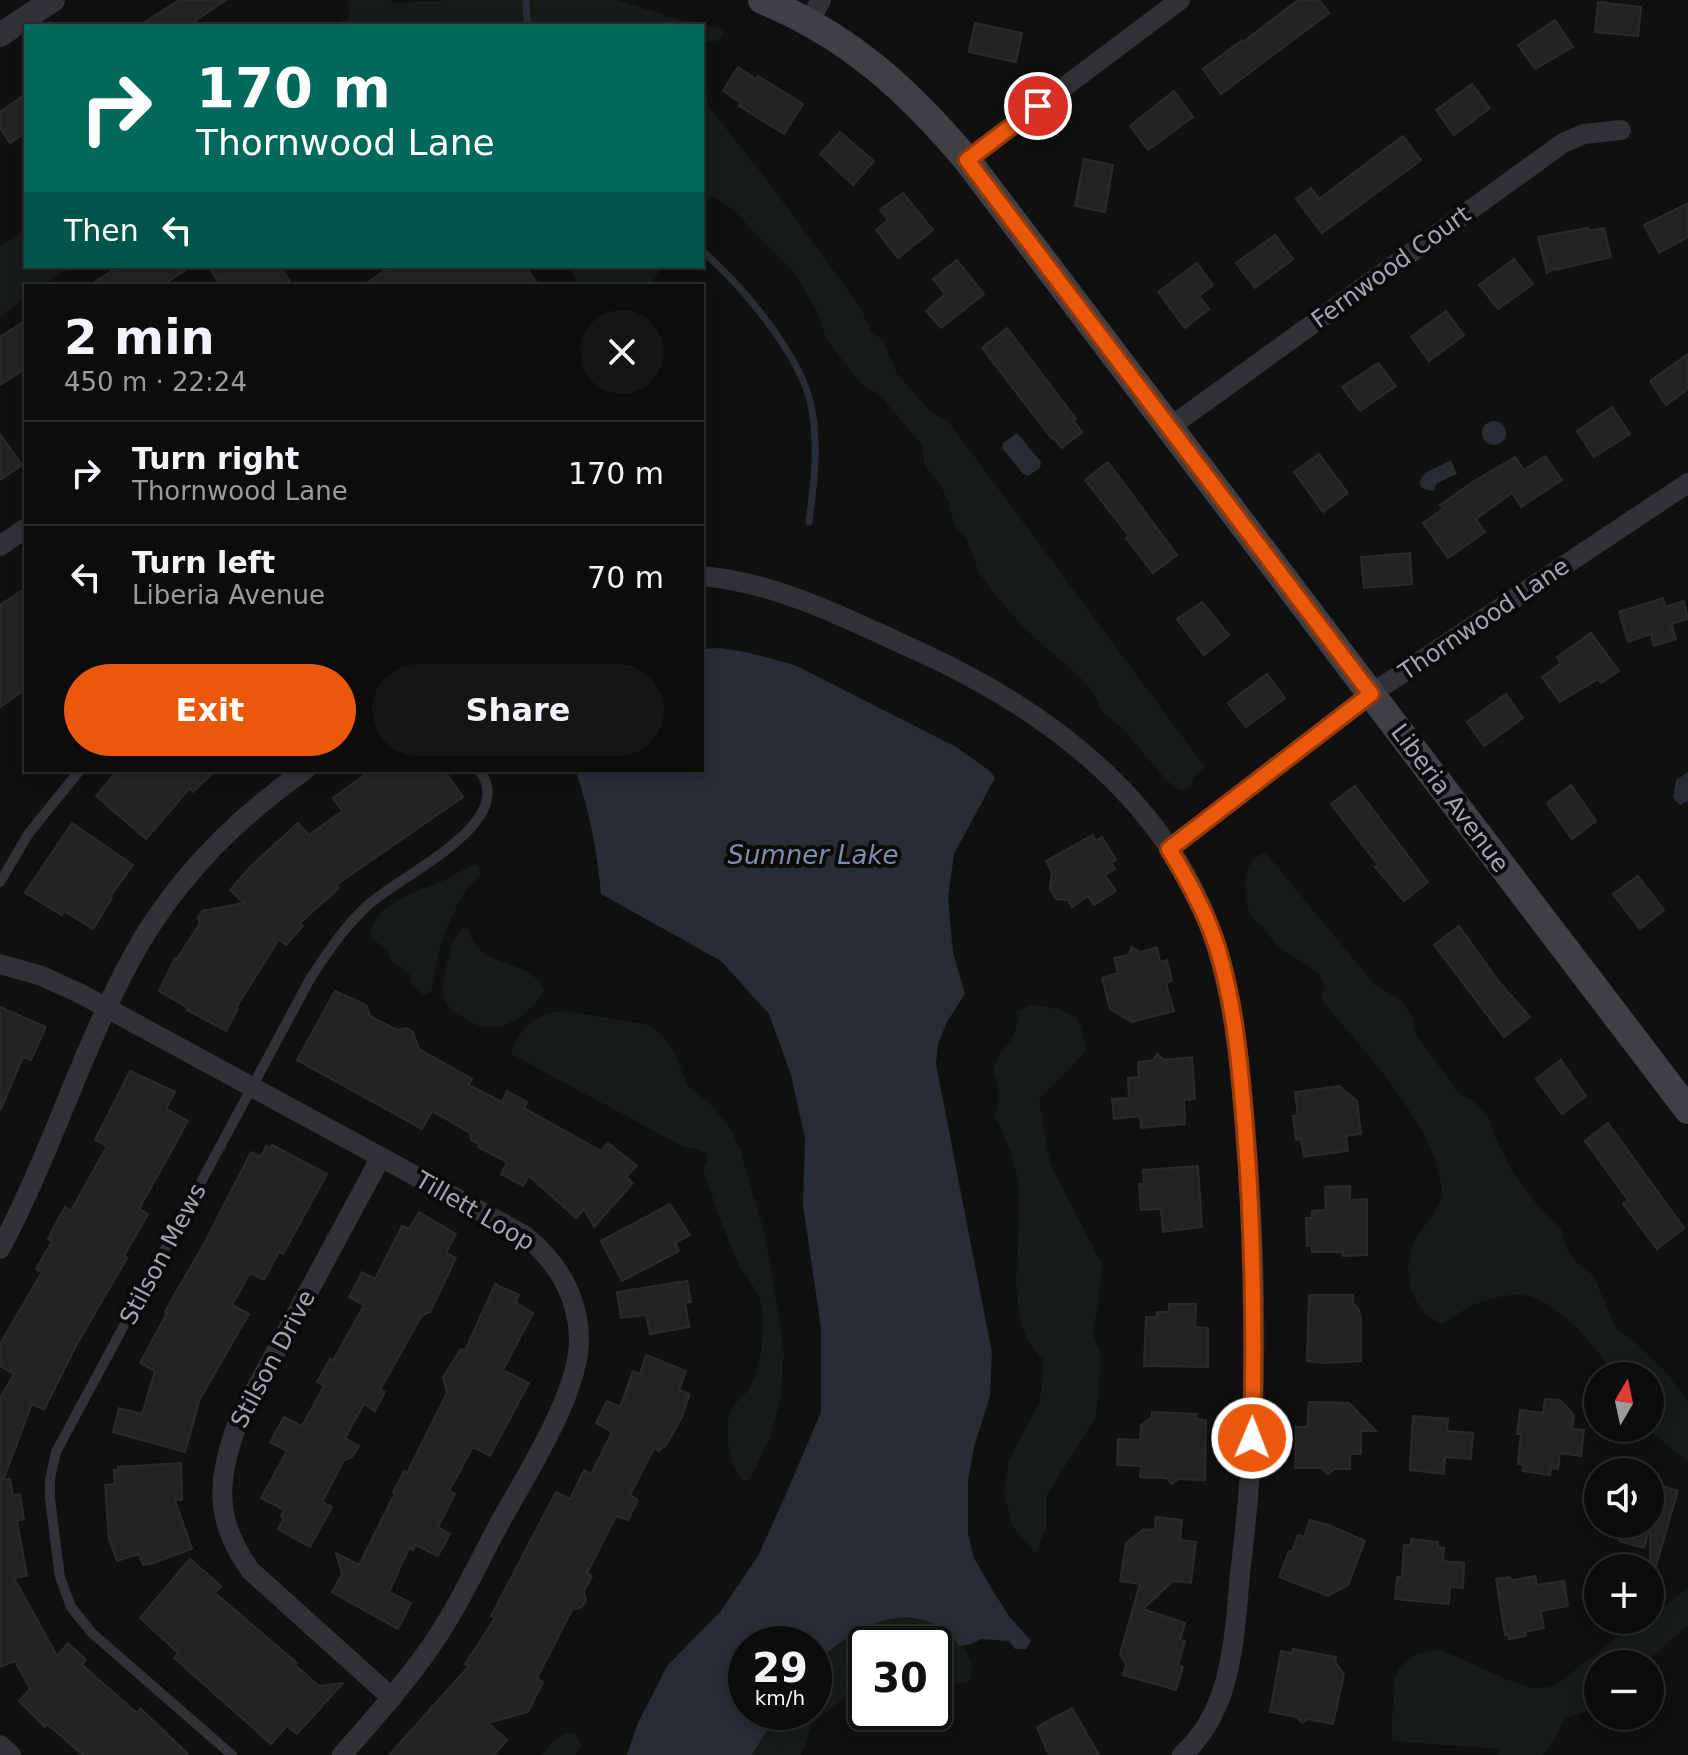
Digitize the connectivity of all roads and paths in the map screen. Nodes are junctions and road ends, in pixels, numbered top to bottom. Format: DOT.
graph roads {
  1 [pos="53,0"];
  2 [pos="762,0"];
  3 [pos="1180,0"];
  4 [pos="815,11"];
  5 [pos="0,35"];
  6 [pos="1621,130"];
  7 [pos="967,160"];
  8 [pos="1170,427"];
  9 [pos="1687,487"];
  10 [pos="24,529"];
  11 [pos="0,546"];
  12 [pos="704,576"];
  13 [pos="1371,694"];
  14 [pos="78,772"];
  15 [pos="302,772"];
  16 [pos="480,772"];
  17 [pos="1169,849"];
  18 [pos="0,882"];
  19 [pos="0,964"];
  20 [pos="108,1009"];
  21 [pos="253,1088"];
  22 [pos="1688,1110"];
  23 [pos="381,1157"];
  24 [pos="0,1249"];
  25 [pos="392,1698"];
  26 [pos="0,1745"];
  27 [pos="11,1755"];
  28 [pos="232,1755"];
  29 [pos="342,1755"];
  30 [pos="1182,1755"];
  1 -- 5 [label="street"];
  2 -- 4 [label="main road, Liberia Avenue"];
  3 -- 7 [label="street"];
  4 -- 7 [label="main road, Liberia Avenue"];
  6 -- 8 [label="street, Fernwood Court"];
  7 -- 8 [label="main road, Liberia Avenue"];
  8 -- 13 [label="main road, Liberia Avenue"];
  9 -- 13 [label="street, Thornwood Lane"];
  10 -- 11 [label="street"];
  12 -- 17 [label="street"];
  13 -- 17 [label="street, Thornwood Lane"];
  13 -- 22 [label="main road, Liberia Avenue"];
  14 -- 18 [label="lane"];
  15 -- 20 [label="street"];
  16 -- 21 [label="lane, Stilson Mews"];
  17 -- 30 [label="street"];
  19 -- 20 [label="street, Tillett Loop"];
  20 -- 21 [label="street, Tillett Loop"];
  20 -- 24 [label="street"];
  21 -- 23 [label="street, Tillett Loop"];
  21 -- 28 [label="lane, Stilson Mews"];
  23 -- 25 [label="street, Stilson Drive"];
  23 -- 25 [label="street, Tillett Loop"];
  25 -- 29 [label="street, Tillett Loop"];
  26 -- 27 [label="street"];
}
